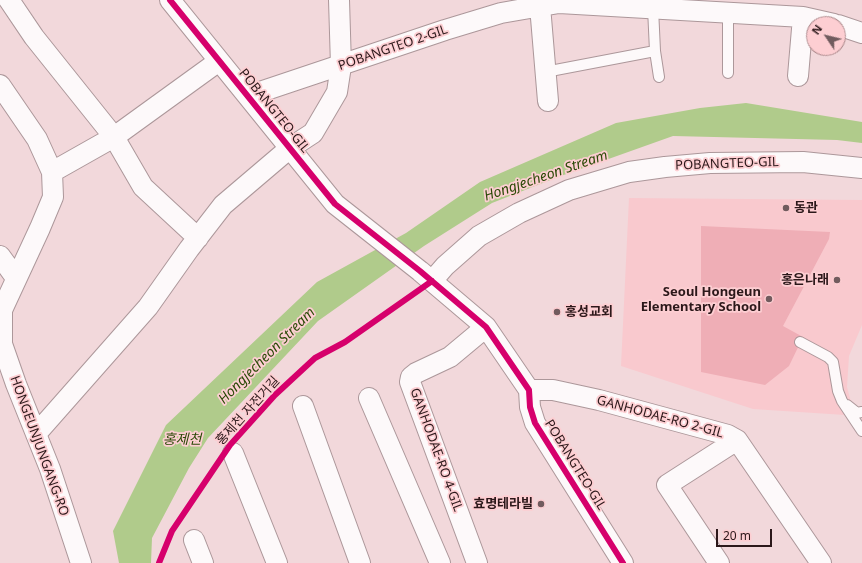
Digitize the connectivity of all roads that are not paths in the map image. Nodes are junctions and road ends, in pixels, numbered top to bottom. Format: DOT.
graph roads {
  1 [pos="9,0"];
  2 [pos="170,0"];
  3 [pos="339,0"];
  4 [pos="553,3"];
  5 [pos="0,6"];
  6 [pos="653,8"];
  7 [pos="761,8"];
  8 [pos="728,13"];
  9 [pos="803,17"];
  10 [pos="806,18"];
  11 [pos="846,28"];
  12 [pos="862,33"];
  13 [pos="655,51"];
  14 [pos="220,61"];
  15 [pos="341,66"];
  16 [pos="545,72"];
  17 [pos="728,73"];
  18 [pos="798,76"];
  19 [pos="659,77"];
  20 [pos="0,85"];
  21 [pos="248,96"];
  22 [pos="548,101"];
  23 [pos="114,137"];
  24 [pos="290,148"];
  25 [pos="862,168"];
  26 [pos="52,172"];
  27 [pos="198,238"];
  28 [pos="0,256"];
  29 [pos="426,276"];
  30 [pos="16,278"];
  31 [pos="486,327"];
  32 [pos="800,342"];
  33 [pos="8,381"];
  34 [pos="529,390"];
  35 [pos="369,398"];
  36 [pos="842,401"];
  37 [pos="303,406"];
  38 [pos="862,412"];
  39 [pos="862,431"];
  40 [pos="36,434"];
  41 [pos="737,440"];
  42 [pos="233,453"];
  43 [pos="194,540"];
  44 [pos="81,563"];
  45 [pos="202,563"];
  46 [pos="277,563"];
  47 [pos="360,563"];
  48 [pos="440,563"];
  49 [pos="478,563"];
  50 [pos="623,563"];
  51 [pos="719,563"];
  52 [pos="821,563"];
  1 -- 5 [label="street"];
  1 -- 23 [label="street"];
  2 -- 14 [label="street, POBANGTEO-GIL"];
  3 -- 15 [label="street, POBANGTEO-GIL"];
  4 -- 6 [label="street, POBANGTEO 2-GIL"];
  4 -- 15 [label="street, POBANGTEO 2-GIL"];
  4 -- 16 [label="street"];
  6 -- 8 [label="street, POBANGTEO 2-GIL"];
  6 -- 13 [label="lane"];
  7 -- 8 [label="street, POBANGTEO 2-GIL"];
  7 -- 9 [label="street, POBANGTEO 2-GIL"];
  8 -- 17 [label="lane"];
  9 -- 10 [label="street, POBANGTEO 2-GIL"];
  9 -- 18 [label="street"];
  11 -- 12 [label="street"];
  13 -- 16 [label="lane"];
  13 -- 19 [label="lane"];
  14 -- 21 [label="street, POBANGTEO-GIL"];
  14 -- 23 [label="street"];
  15 -- 21 [label="street, POBANGTEO 2-GIL"];
  15 -- 24 [label="street, POBANGTEO-GIL"];
  16 -- 22 [label="street"];
  20 -- 26 [label="street, HONGEUNJUNGANG-RO"];
  21 -- 24 [label="street, POBANGTEO-GIL"];
  23 -- 26 [label="street"];
  23 -- 27 [label="street"];
  24 -- 27 [label="street"];
  24 -- 29 [label="street, POBANGTEO-GIL"];
  25 -- 29 [label="street, POBANGTEO-GIL"];
  26 -- 30 [label="street, HONGEUNJUNGANG-RO"];
  27 -- 40 [label="street"];
  28 -- 30 [label="street"];
  29 -- 31 [label="street, POBANGTEO-GIL"];
  30 -- 33 [label="street, HONGEUNJUNGANG-RO"];
  31 -- 34 [label="street, POBANGTEO-GIL"];
  31 -- 49 [label="street, GANHODAE-RO 4-GIL"];
  32 -- 36 [label="lane"];
  33 -- 40 [label="street, HONGEUNJUNGANG-RO"];
  34 -- 41 [label="street, GANHODAE-RO 2-GIL"];
  34 -- 50 [label="street, POBANGTEO-GIL"];
  35 -- 48 [label="street"];
  36 -- 38 [label="lane"];
  36 -- 39 [label="lane"];
  37 -- 47 [label="street"];
  40 -- 44 [label="street, HONGEUNJUNGANG-RO"];
  41 -- 51 [label="street"];
  41 -- 52 [label="street, GANHODAE-RO 2-GIL"];
  42 -- 46 [label="street"];
  43 -- 45 [label="street"];
}
